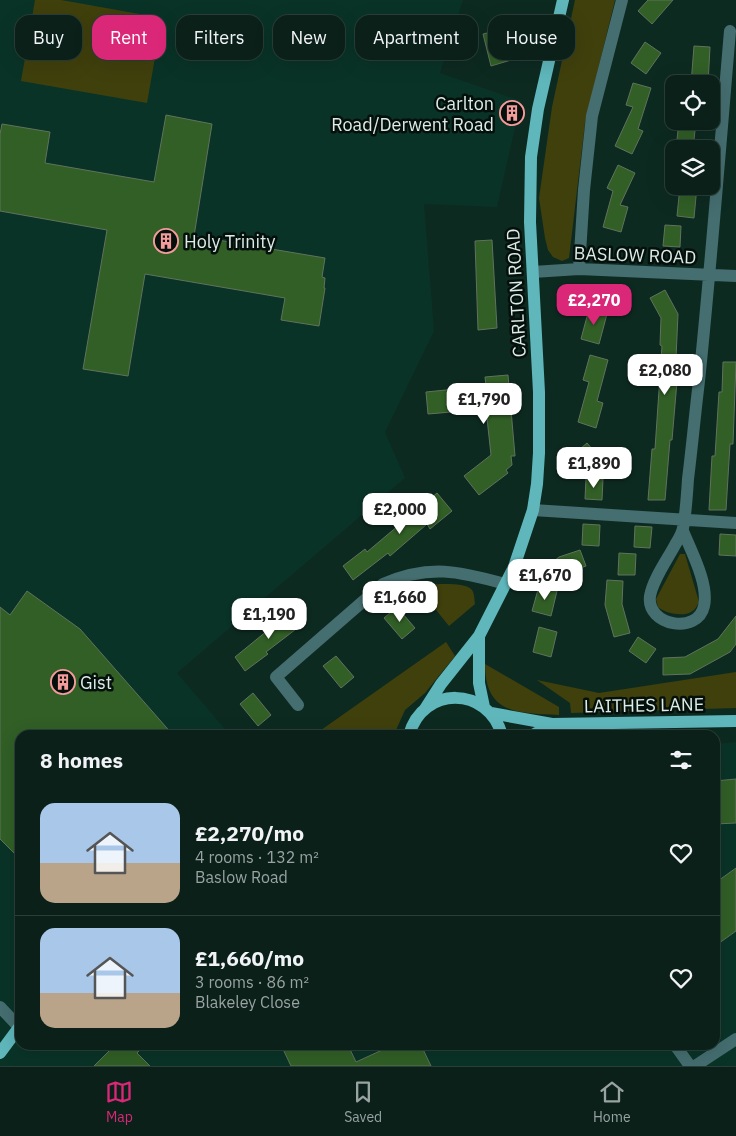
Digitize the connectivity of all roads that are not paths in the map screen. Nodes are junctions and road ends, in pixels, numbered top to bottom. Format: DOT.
graph roads {
  1 [pos="563,0"];
  2 [pos="622,0"];
  3 [pos="730,31"];
  4 [pos="579,269"];
  5 [pos="533,272"];
  6 [pos="710,275"];
  7 [pos="736,276"];
  8 [pos="533,510"];
  9 [pos="736,523"];
  10 [pos="684,525"];
  11 [pos="505,584"];
  12 [pos="480,636"];
  13 [pos="298,705"];
  14 [pos="425,709"];
  15 [pos="487,710"];
  16 [pos="736,720"];
  17 [pos="552,724"];
  18 [pos="411,730"];
  19 [pos="501,730"];
  20 [pos="542,730"];
  21 [pos="0,1007"];
  22 [pos="15,1022"];
  23 [pos="15,1034"];
  24 [pos="736,1039"];
  25 [pos="679,1050"];
  26 [pos="720,1050"];
  27 [pos="720,1050"];
  28 [pos="0,1053"];
  29 [pos="690,1066"];
  30 [pos="696,1066"];
  1 -- 5 [label="main road, CARLTON ROAD"];
  2 -- 4 [label="street"];
  3 -- 6 [label="street"];
  4 -- 5 [label="street, BASLOW ROAD"];
  4 -- 6 [label="street, BASLOW ROAD"];
  5 -- 8 [label="main road, CARLTON ROAD"];
  6 -- 7 [label="street, BASLOW ROAD"];
  6 -- 10 [label="street"];
  8 -- 10 [label="street"];
  8 -- 11 [label="main road, CARLTON ROAD"];
  9 -- 10 [label="street"];
  10 -- 10 [label="street"];
  11 -- 12 [label="main road, CARLTON ROAD"];
  11 -- 13 [label="street"];
  12 -- 14 [label="main road, CARLTON ROAD"];
  12 -- 15 [label="main road, CARLTON ROAD"];
  14 -- 15 [label="main road, LAITHES LANE"];
  14 -- 18 [label="main road, CARLTON ROAD"];
  15 -- 17 [label="main road, LAITHES LANE"];
  15 -- 19 [label="main road, CARLTON ROAD"];
  16 -- 17 [label="main road, LAITHES LANE"];
  17 -- 20 [label="main road, LAITHES LANE"];
  21 -- 22 [label="street"];
  23 -- 28 [label="main road"];
  24 -- 26 [label="street"];
  25 -- 29 [label="street"];
  27 -- 30 [label="street"];
}
